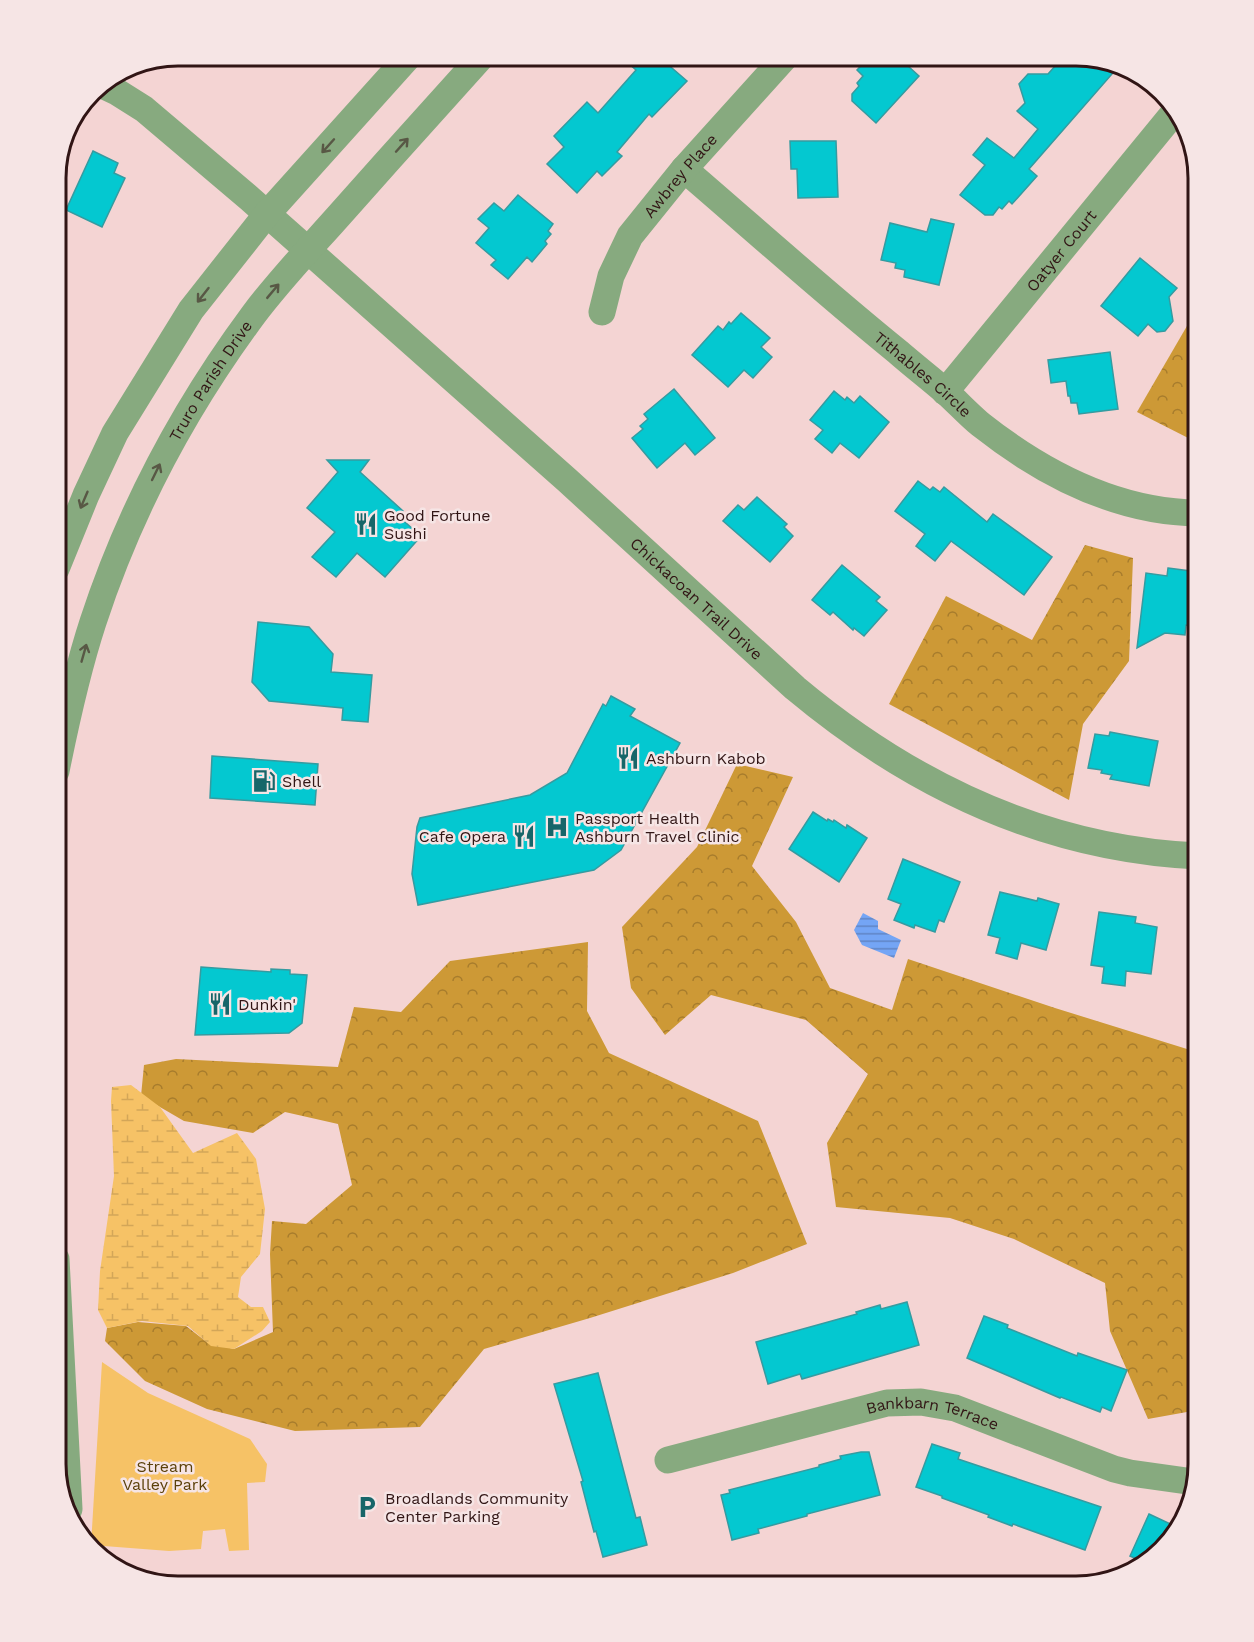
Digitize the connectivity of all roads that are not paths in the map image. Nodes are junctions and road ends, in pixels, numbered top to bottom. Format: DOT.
graph roads {
  1 [pos="400,66"];
  2 [pos="473,66"];
  3 [pos="777,66"];
  4 [pos="111,89"];
  5 [pos="1170,118"];
  6 [pos="684,169"];
  7 [pos="266,215"];
  8 [pos="308,250"];
  9 [pos="602,312"];
  10 [pos="945,392"];
  11 [pos="1188,512"];
  12 [pos="66,545"];
  13 [pos="66,722"];
  14 [pos="1188,855"];
  15 [pos="66,1451"];
  16 [pos="668,1460"];
  17 [pos="68,1481"];
  18 [pos="1186,1481"];
  1 -- 7 [label="street, one-way"];
  8 -- 2 [label="street, Truro Parish Drive, one-way"];
  3 -- 6 [label="street, Awbrey Place"];
  4 -- 7 [label="street, Chickacoan Trail Drive"];
  5 -- 10 [label="street, Oatyer Court"];
  6 -- 9 [label="street, Awbrey Place"];
  6 -- 10 [label="street, Tithables Circle"];
  7 -- 8 [label="street, Chickacoan Trail Drive"];
  7 -- 12 [label="street, one-way"];
  13 -- 8 [label="street, Truro Parish Drive, one-way"];
  8 -- 14 [label="street, Chickacoan Trail Drive"];
  10 -- 11 [label="street, Tithables Circle"];
  15 -- 17 [label="street"];
  16 -- 18 [label="street, Bankbarn Terrace"];
}
